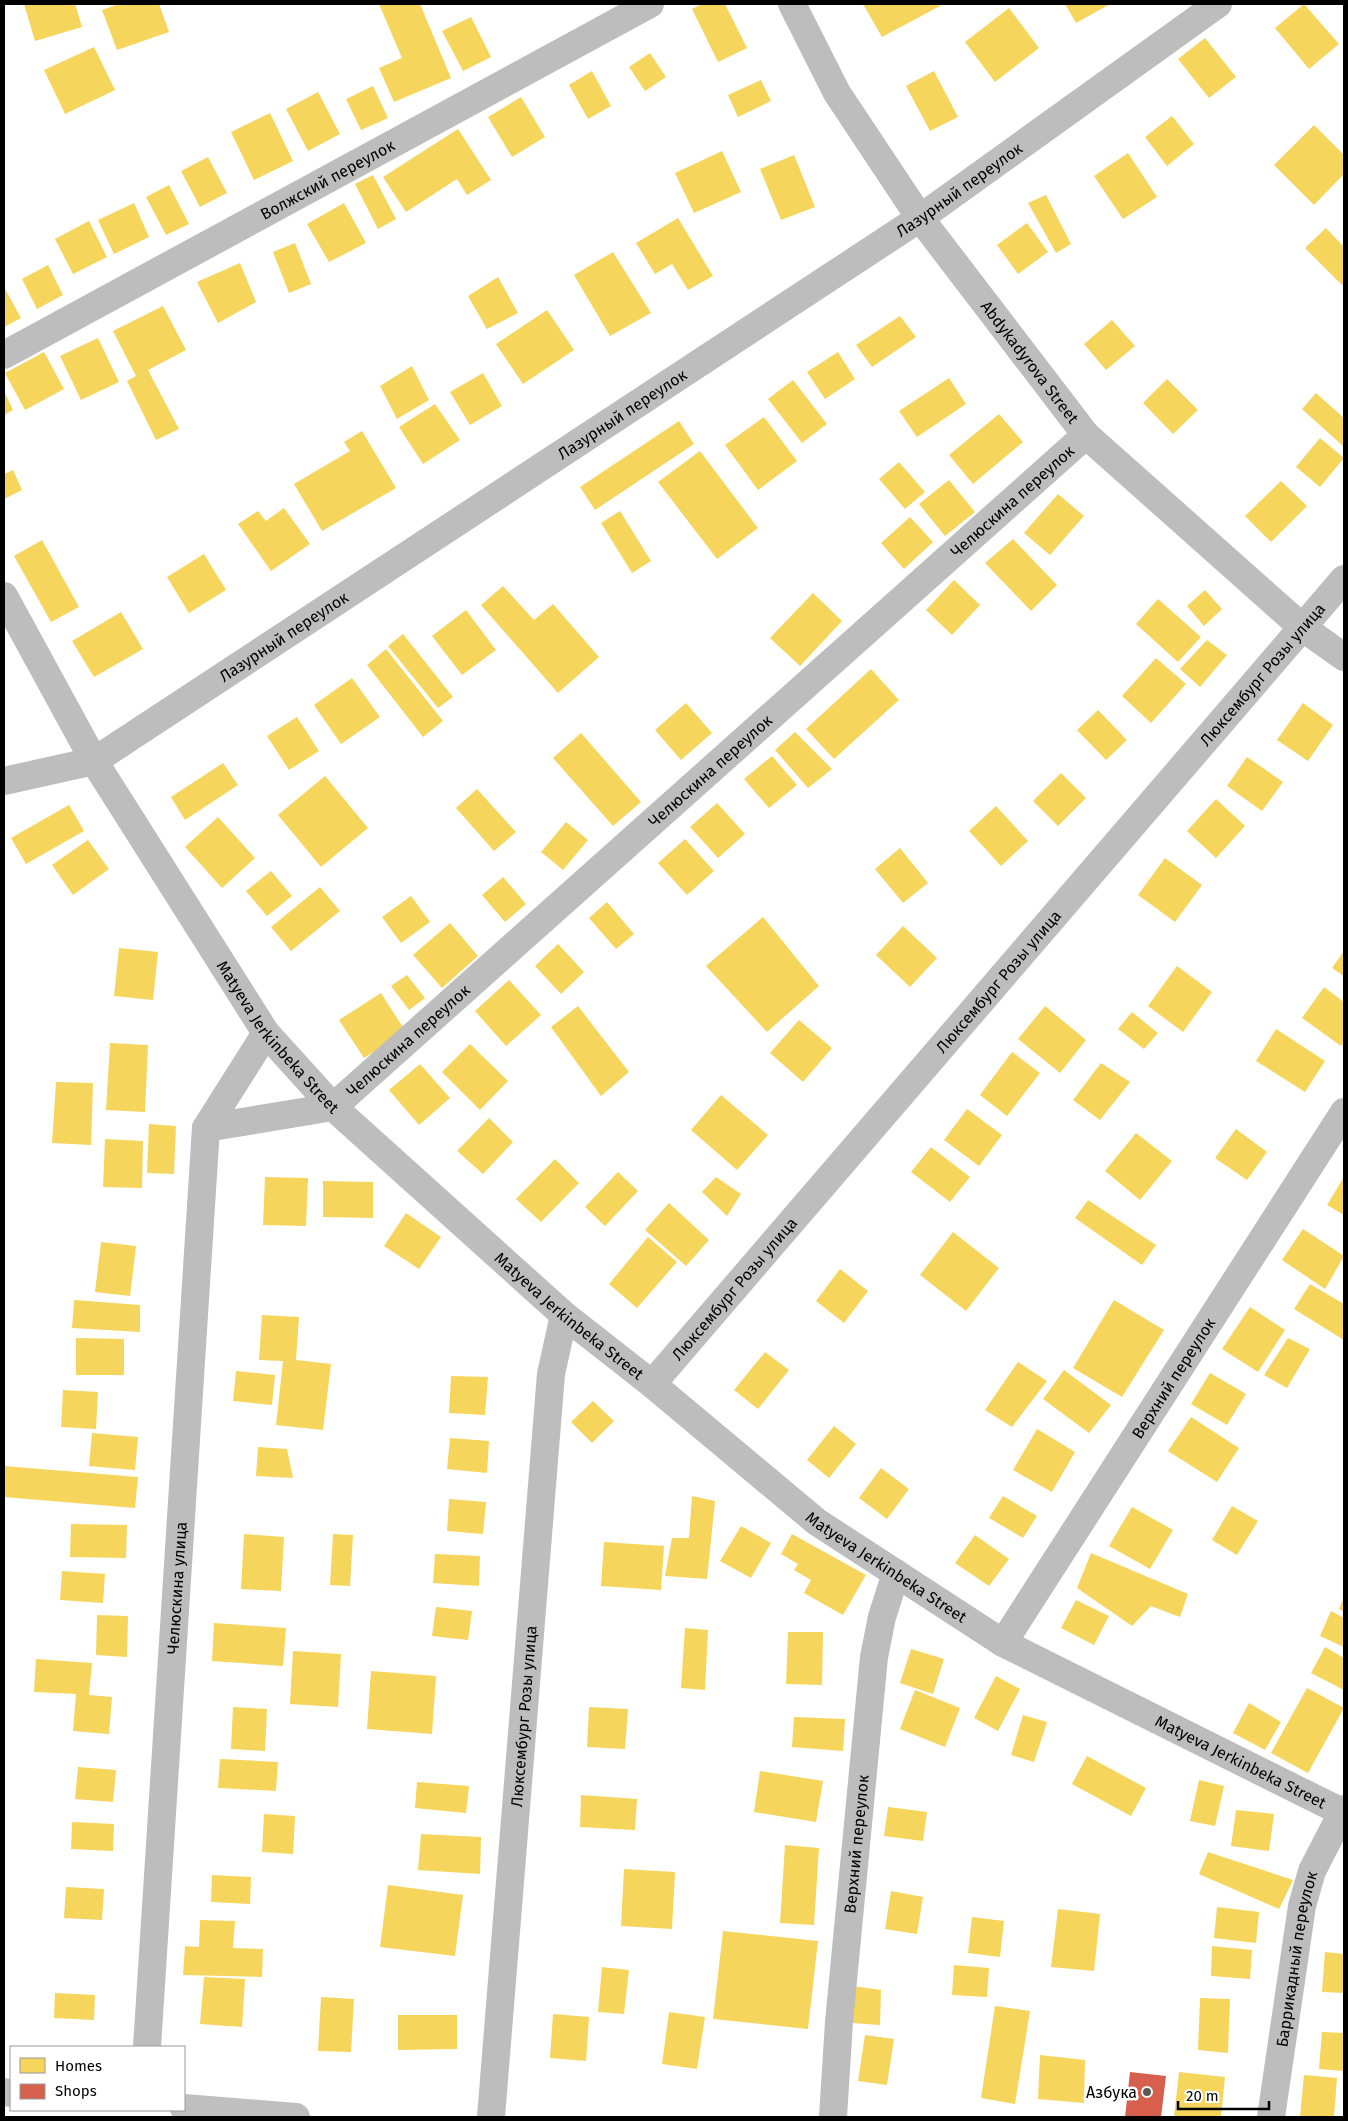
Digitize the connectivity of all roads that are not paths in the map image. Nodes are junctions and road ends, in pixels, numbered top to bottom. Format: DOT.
graph roads {
  1 [pos="650,4"];
  2 [pos="792,4"];
  3 [pos="1218,4"];
  4 [pos="920,218"];
  5 [pos="4,355"];
  6 [pos="1086,435"];
  7 [pos="1344,578"];
  8 [pos="4,596"];
  9 [pos="1303,628"];
  10 [pos="1344,657"];
  11 [pos="94,761"];
  12 [pos="4,781"];
  13 [pos="266,1033"];
  14 [pos="333,1107"];
  15 [pos="1344,1112"];
  16 [pos="206,1128"];
  17 [pos="564,1315"];
  18 [pos="652,1384"];
  19 [pos="896,1573"];
  20 [pos="1003,1643"];
  21 [pos="1344,1811"];
  22 [pos="147,2046"];
  23 [pos="185,2108"];
  24 [pos="296,2117"];
  25 [pos="491,2117"];
  26 [pos="833,2117"];
  27 [pos="1271,2117"];
  1 -- 5 [label="street, Волжский переулок"];
  2 -- 4 [label="street, Abdykadyrova Street"];
  3 -- 4 [label="street, Лазурный переулок"];
  4 -- 6 [label="street, Abdykadyrova Street"];
  4 -- 11 [label="street, Лазурный переулок"];
  6 -- 9 [label="street, Abdykadyrova Street"];
  6 -- 14 [label="street, Челюскина переулок"];
  7 -- 9 [label="street, Люксембург Розы улица"];
  8 -- 11 [label="street, Matyeva Jerkinbeka Street"];
  9 -- 10 [label="street, Abdykadyrova Street"];
  9 -- 18 [label="street, Люксембург Розы улица"];
  11 -- 12 [label="street, Лазурный переулок"];
  11 -- 13 [label="street, Matyeva Jerkinbeka Street"];
  13 -- 14 [label="street, Matyeva Jerkinbeka Street"];
  13 -- 16 [label="street, Челюскина улица"];
  14 -- 16 [label="street"];
  14 -- 17 [label="street, Matyeva Jerkinbeka Street"];
  15 -- 20 [label="street, Верхний переулок"];
  16 -- 22 [label="street, Челюскина улица"];
  17 -- 18 [label="street, Matyeva Jerkinbeka Street"];
  17 -- 25 [label="street, Люксембург Розы улица"];
  18 -- 19 [label="street, Matyeva Jerkinbeka Street"];
  19 -- 20 [label="street, Matyeva Jerkinbeka Street"];
  19 -- 26 [label="street, Верхний переулок"];
  20 -- 21 [label="street, Matyeva Jerkinbeka Street"];
  21 -- 27 [label="street, Баррикадный переулок"];
  23 -- 24 [label="main road"];
}
